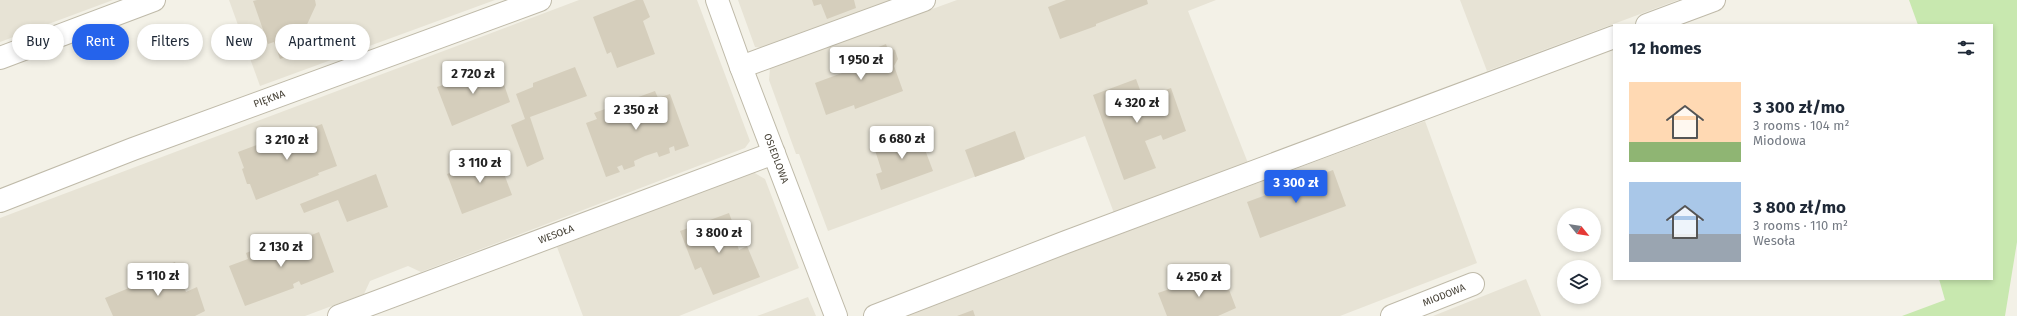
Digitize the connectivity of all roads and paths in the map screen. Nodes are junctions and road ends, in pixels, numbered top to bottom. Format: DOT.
graph roads {
  1 [pos="154,0"];
  2 [pos="540,0"];
  3 [pos="717,0"];
  4 [pos="924,0"];
  5 [pos="1714,0"];
  6 [pos="1650,24"];
  7 [pos="1613,37"];
  8 [pos="0,58"];
  9 [pos="741,67"];
  10 [pos="774,153"];
  11 [pos="0,201"];
  12 [pos="1473,284"];
  13 [pos="339,316"];
  14 [pos="836,316"];
  15 [pos="875,316"];
  16 [pos="1392,316"];
  1 -- 8 [label="street"];
  2 -- 11 [label="street, PIĘKNA"];
  3 -- 9 [label="street, OSIEDLOWA"];
  4 -- 9 [label="street"];
  5 -- 6 [label="street"];
  7 -- 15 [label="street"];
  9 -- 10 [label="street, OSIEDLOWA"];
  10 -- 13 [label="street, WESOŁA"];
  10 -- 14 [label="street, OSIEDLOWA"];
  12 -- 16 [label="street, MIODOWA"];
}
